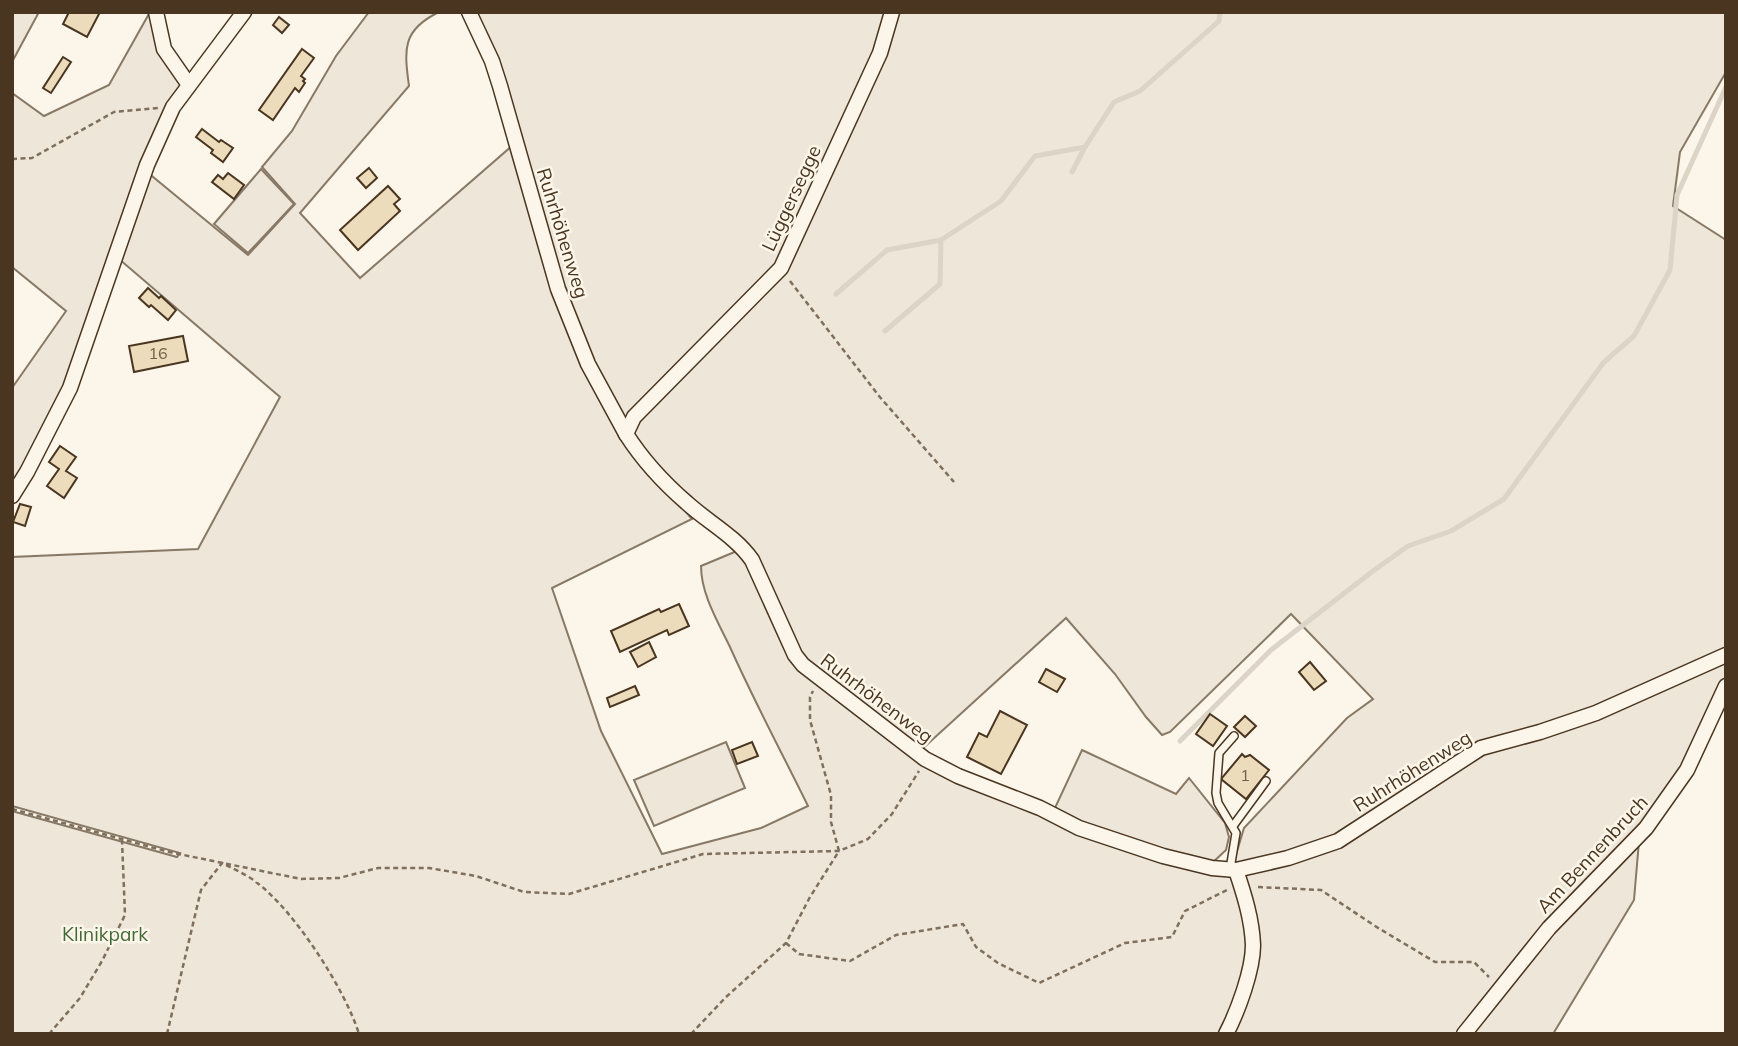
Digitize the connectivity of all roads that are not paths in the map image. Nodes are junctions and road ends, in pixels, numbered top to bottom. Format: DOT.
graph roads {
  1 [pos="156,12"];
  2 [pos="244,12"];
  3 [pos="469,12"];
  4 [pos="892,12"];
  5 [pos="189,85"];
  6 [pos="626,434"];
  7 [pos="12,496"];
  8 [pos="1726,655"];
  9 [pos="1726,686"];
  10 [pos="1234,736"];
  11 [pos="1266,780"];
  12 [pos="1233,826"];
  13 [pos="1233,870"];
  14 [pos="1226,1034"];
  15 [pos="1464,1034"];
  1 -- 5 [label="street"];
  2 -- 5 [label="street"];
  3 -- 6 [label="street, Ruhrhöhenweg"];
  4 -- 6 [label="street, Lüggersegge"];
  5 -- 7 [label="street"];
  6 -- 13 [label="street, Ruhrhöhenweg"];
  8 -- 13 [label="street, Ruhrhöhenweg"];
  9 -- 15 [label="street, Am Bennenbruch"];
  10 -- 12 [label="lane"];
  11 -- 12 [label="lane"];
  12 -- 13 [label="lane"];
  13 -- 14 [label="street"];
}
